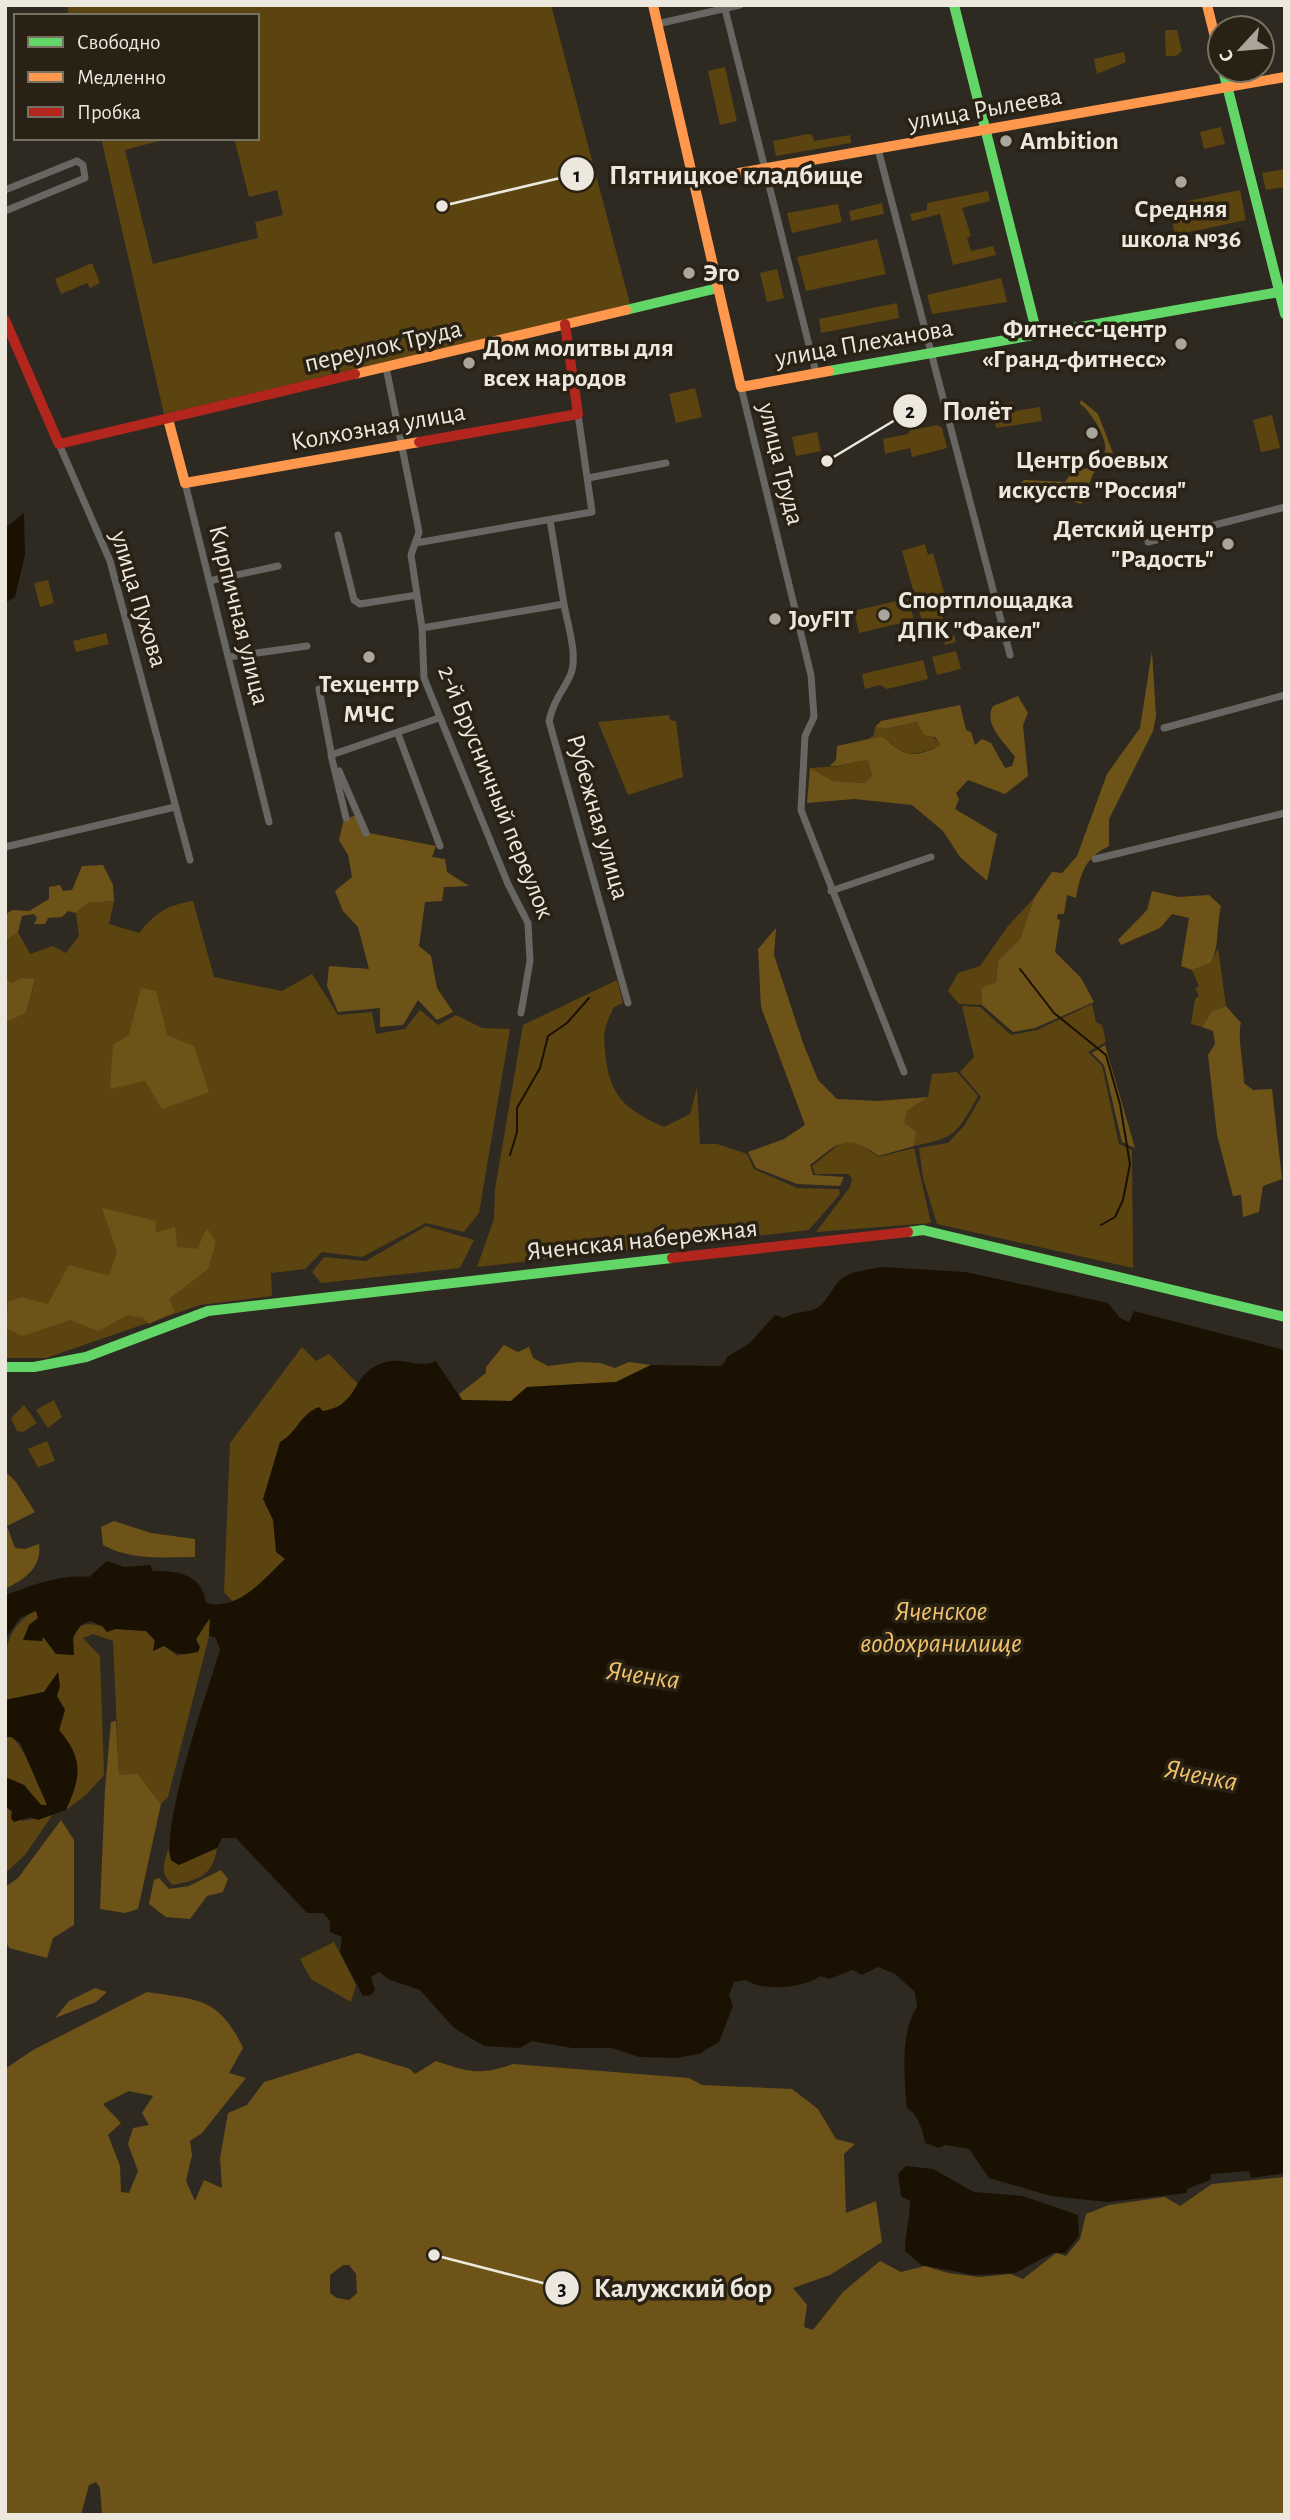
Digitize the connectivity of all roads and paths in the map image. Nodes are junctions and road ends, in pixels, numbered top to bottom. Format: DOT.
graph roads {
  1 [pos="653,5"];
  2 [pos="740,5"];
  3 [pos="954,5"];
  4 [pos="724,7"];
  5 [pos="657,24"];
  6 [pos="1285,77"];
  7 [pos="1227,84"];
  8 [pos="1228,87"];
  9 [pos="985,130"];
  10 [pos="878,149"];
  11 [pos="765,169"];
  12 [pos="693,181"];
  13 [pos="5,190"];
  14 [pos="5,211"];
  15 [pos="718,288"];
  16 [pos="1282,291"];
  17 [pos="1285,314"];
  18 [pos="5,320"];
  19 [pos="565,324"];
  20 [pos="1037,334"];
  21 [pos="932,352"];
  22 [pos="386,367"];
  23 [pos="816,373"];
  24 [pos="741,387"];
  25 [pos="578,414"];
  26 [pos="168,419"];
  27 [pos="59,444"];
  28 [pos="402,444"];
  29 [pos="666,463"];
  30 [pos="588,478"];
  31 [pos="185,483"];
  32 [pos="1285,507"];
  33 [pos="550,520"];
  34 [pos="338,535"];
  35 [pos="1148,542"];
  36 [pos="416,543"];
  37 [pos="278,566"];
  38 [pos="209,581"];
  39 [pos="416,595"];
  40 [pos="564,604"];
  41 [pos="422,628"];
  42 [pos="307,646"];
  43 [pos="1010,655"];
  44 [pos="228,657"];
  45 [pos="319,689"];
  46 [pos="1285,695"];
  47 [pos="439,718"];
  48 [pos="1164,728"];
  49 [pos="398,734"];
  50 [pos="331,755"];
  51 [pos="175,807"];
  52 [pos="1285,813"];
  53 [pos="346,818"];
  54 [pos="269,822"];
  55 [pos="366,833"];
  56 [pos="440,846"];
  57 [pos="5,847"];
  58 [pos="931,857"];
  59 [pos="1095,859"];
  60 [pos="190,860"];
  61 [pos="831,891"];
  62 [pos="628,1003"];
  63 [pos="521,1013"];
  64 [pos="904,1072"];
  65 [pos="1285,1317"];
  66 [pos="5,1367"];
  1 -- 5 [label="street, улица Труда"];
  2 -- 4 [label="street"];
  3 -- 9 [label="street"];
  4 -- 5 [label="street"];
  4 -- 11 [label="street"];
  5 -- 12 [label="street, улица Труда"];
  6 -- 8 [label="street, улица Рылеева"];
  7 -- 8 [label="street"];
  8 -- 9 [label="street, улица Рылеева"];
  8 -- 16 [label="street"];
  9 -- 10 [label="street, улица Рылеева"];
  9 -- 20 [label="street"];
  10 -- 11 [label="street, улица Рылеева"];
  10 -- 21 [label="street"];
  11 -- 12 [label="street, улица Рылеева"];
  11 -- 23 [label="street"];
  12 -- 15 [label="street, улица Труда"];
  13 -- 14 [label="street"];
  15 -- 19 [label="street, переулок Труда"];
  15 -- 24 [label="street, улица Труда"];
  16 -- 17 [label="street"];
  16 -- 20 [label="street, улица Плеханова"];
  18 -- 27 [label="street, улица Пухова"];
  19 -- 22 [label="street, переулок Труда"];
  19 -- 25 [label="street"];
  20 -- 21 [label="street, улица Плеханова"];
  21 -- 23 [label="street, улица Плеханова"];
  21 -- 43 [label="street"];
  22 -- 26 [label="street, переулок Труда"];
  22 -- 28 [label="street, 2-й Брусничный переулок"];
  23 -- 24 [label="street, улица Плеханова"];
  24 -- 61 [label="street, улица Труда"];
  25 -- 28 [label="street, Колхозная улица"];
  25 -- 30 [label="street"];
  26 -- 27 [label="street, переулок Труда"];
  26 -- 31 [label="street, Кирпичная улица"];
  27 -- 51 [label="street, улица Пухова"];
  28 -- 31 [label="street, Колхозная улица"];
  28 -- 36 [label="street, 2-й Брусничный переулок"];
  29 -- 30 [label="street"];
  30 -- 33 [label="street"];
  31 -- 38 [label="street, Кирпичная улица"];
  32 -- 35 [label="street"];
  33 -- 36 [label="street"];
  33 -- 40 [label="street, Рубежная улица"];
  34 -- 39 [label="street"];
  36 -- 39 [label="street, 2-й Брусничный переулок"];
  37 -- 38 [label="street"];
  38 -- 44 [label="street, Кирпичная улица"];
  39 -- 41 [label="street, 2-й Брусничный переулок"];
  40 -- 41 [label="street"];
  40 -- 62 [label="street, Рубежная улица"];
  41 -- 47 [label="street, 2-й Брусничный переулок"];
  42 -- 44 [label="street"];
  44 -- 54 [label="street, Кирпичная улица"];
  45 -- 50 [label="street"];
  46 -- 48 [label="street"];
  47 -- 49 [label="street"];
  47 -- 63 [label="street, 2-й Брусничный переулок"];
  49 -- 50 [label="street"];
  49 -- 56 [label="street"];
  50 -- 53 [label="street"];
  50 -- 55 [label="street"];
  51 -- 57 [label="street"];
  51 -- 60 [label="street, улица Пухова"];
  52 -- 59 [label="street"];
  58 -- 61 [label="street"];
  61 -- 64 [label="street"];
  65 -- 66 [label="street, Яченская набережная"];
}
